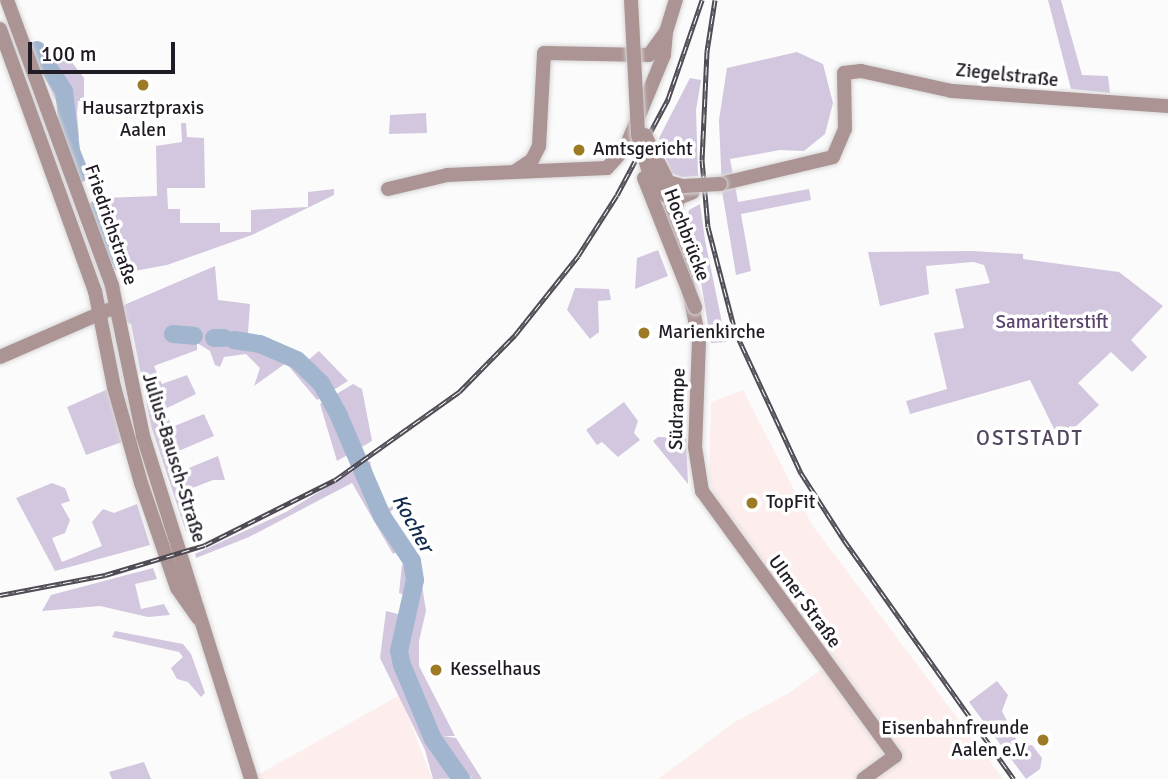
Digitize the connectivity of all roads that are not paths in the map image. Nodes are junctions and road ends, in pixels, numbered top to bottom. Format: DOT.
graph roads {
  1 [pos="7,0"];
  2 [pos="631,0"];
  3 [pos="676,0"];
  4 [pos="0,29"];
  5 [pos="666,32"];
  6 [pos="1168,106"];
  7 [pos="634,111"];
  8 [pos="638,135"];
  9 [pos="514,172"];
  10 [pos="720,184"];
  11 [pos="388,189"];
  12 [pos="671,201"];
  13 [pos="117,306"];
  14 [pos="695,307"];
  15 [pos="99,313"];
  16 [pos="0,357"];
  17 [pos="696,465"];
  18 [pos="198,619"];
  19 [pos="251,779"];
  20 [pos="863,779"];
  1 -- 13 [label="main road, Friedrichstraße"];
  2 -- 7 [label="main road, bridge"];
  3 -- 5 [label="main road"];
  4 -- 15 [label="main road, Friedrichstraße"];
  5 -- 9 [label="main road"];
  5 -- 9 [label="main road"];
  6 -- 10 [label="main road, Ziegelstraße"];
  7 -- 8 [label="main road, bridge"];
  7 -- 10 [label="main road, Hochbrücke, bridge"];
  8 -- 12 [label="main road, bridge"];
  8 -- 14 [label="main road, Hochbrücke, bridge"];
  9 -- 11 [label="main road"];
  10 -- 12 [label="main road, bridge"];
  12 -- 14 [label="main road, bridge"];
  13 -- 15 [label="main road"];
  13 -- 18 [label="main road, Julius-Bausch-Straße"];
  14 -- 17 [label="main road, Südrampe"];
  15 -- 16 [label="main road"];
  15 -- 18 [label="main road, Julius-Bausch-Straße"];
  17 -- 20 [label="main road, Ulmer Straße"];
  18 -- 19 [label="main road, Julius-Bausch-Straße"];
}
